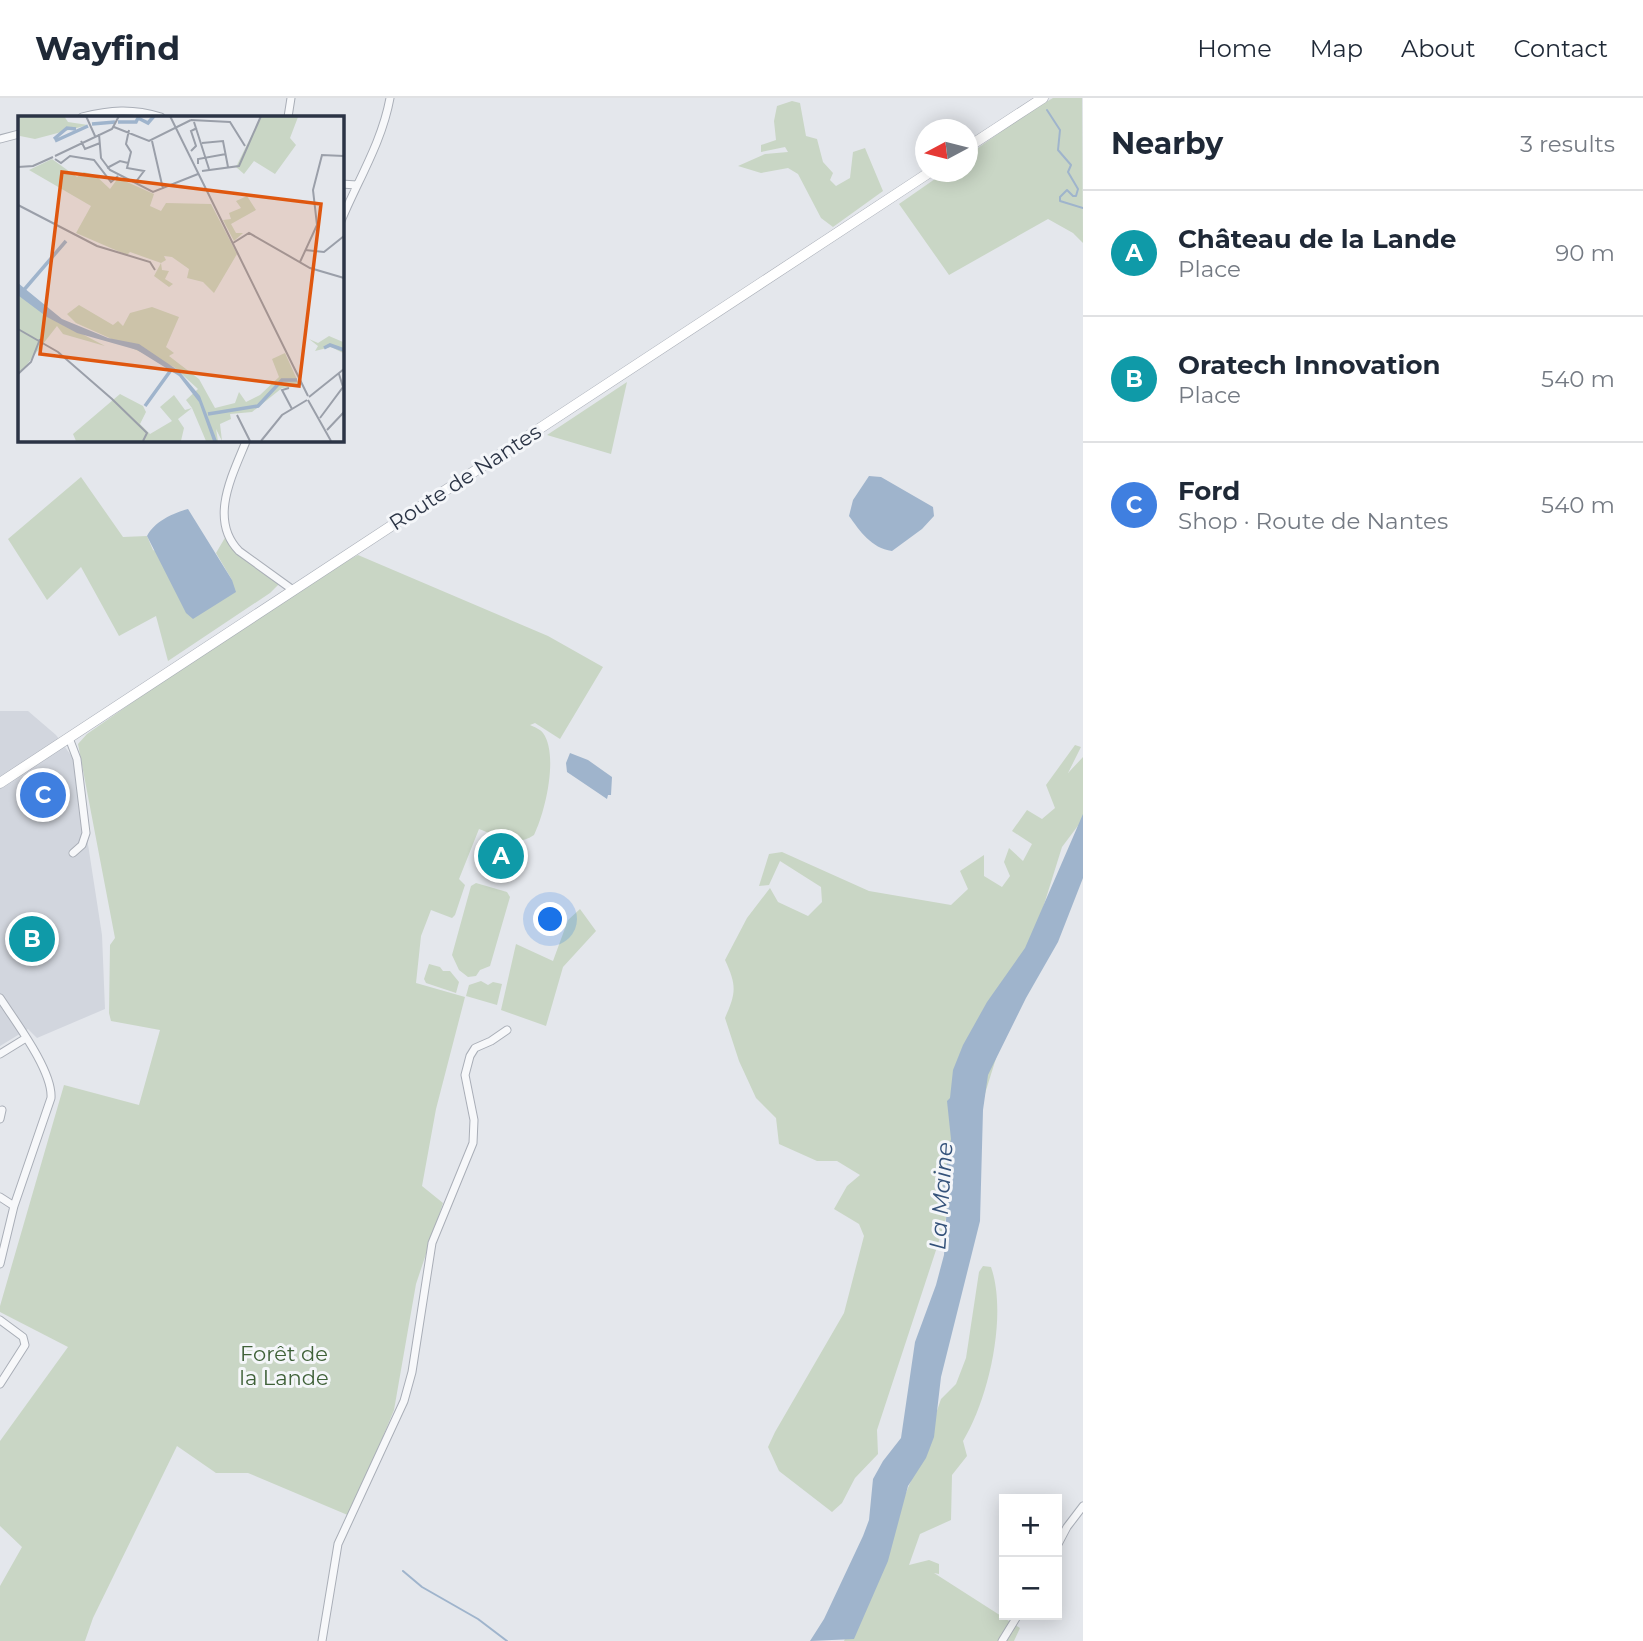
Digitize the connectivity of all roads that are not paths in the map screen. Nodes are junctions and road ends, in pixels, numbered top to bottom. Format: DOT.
graph roads {
  1 [pos="291,98"];
  2 [pos="390,98"];
  3 [pos="1042,98"];
  4 [pos="87,116"];
  5 [pos="157,116"];
  6 [pos="288,116"];
  7 [pos="18,134"];
  8 [pos="0,139"];
  9 [pos="978,140"];
  10 [pos="915,182"];
  11 [pos="343,184"];
  12 [pos="357,185"];
  13 [pos="343,216"];
  14 [pos="246,441"];
  15 [pos="293,590"];
  16 [pos="69,738"];
  17 [pos="0,783"];
  18 [pos="73,853"];
  19 [pos="0,998"];
  20 [pos="507,1030"];
  21 [pos="27,1040"];
  22 [pos="0,1054"];
  23 [pos="0,1197"];
  24 [pos="14,1206"];
  25 [pos="0,1264"];
  26 [pos="0,1320"];
  27 [pos="0,1384"];
  28 [pos="1083,1506"];
  29 [pos="1062,1536"];
  30 [pos="1015,1620"];
  31 [pos="322,1641"];
  32 [pos="1002,1641"];
  1 -- 6 [label="street"];
  2 -- 12 [label="street"];
  3 -- 9 [label="main road"];
  4 -- 5 [label="street"];
  7 -- 8 [label="street"];
  10 -- 15 [label="main road, Route de Nantes"];
  11 -- 12 [label="street"];
  12 -- 13 [label="street"];
  14 -- 15 [label="street"];
  15 -- 16 [label="main road, Route de Nantes"];
  16 -- 17 [label="main road, Route de Nantes"];
  16 -- 18 [label="street"];
  19 -- 21 [label="street"];
  20 -- 31 [label="street"];
  21 -- 22 [label="street"];
  21 -- 24 [label="street"];
  23 -- 24 [label="street"];
  24 -- 25 [label="street"];
  26 -- 27 [label="street"];
  28 -- 29 [label="street"];
  30 -- 32 [label="street"];
}
